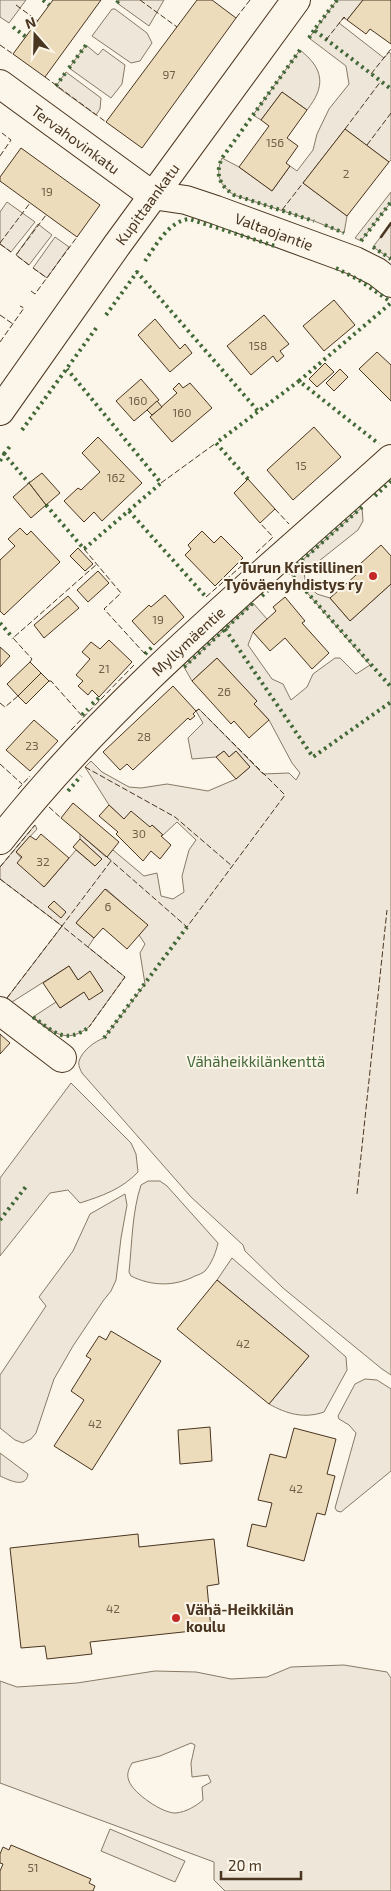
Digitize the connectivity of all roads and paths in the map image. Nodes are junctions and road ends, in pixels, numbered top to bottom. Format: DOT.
graph roads {
  1 [pos="296,0"];
  2 [pos="0,84"];
  3 [pos="152,195"];
  4 [pos="391,283"];
  5 [pos="0,411"];
  6 [pos="391,459"];
  7 [pos="0,840"];
  8 [pos="0,1011"];
  9 [pos="62,1058"];
  1 -- 3 [label="street, Kupittaankatu"];
  2 -- 3 [label="street, Tervahovinkatu"];
  3 -- 4 [label="street, Valtaojantie"];
  3 -- 5 [label="street, Kupittaankatu"];
  6 -- 7 [label="street, Myllymäentie"];
  8 -- 9 [label="street"];
}
